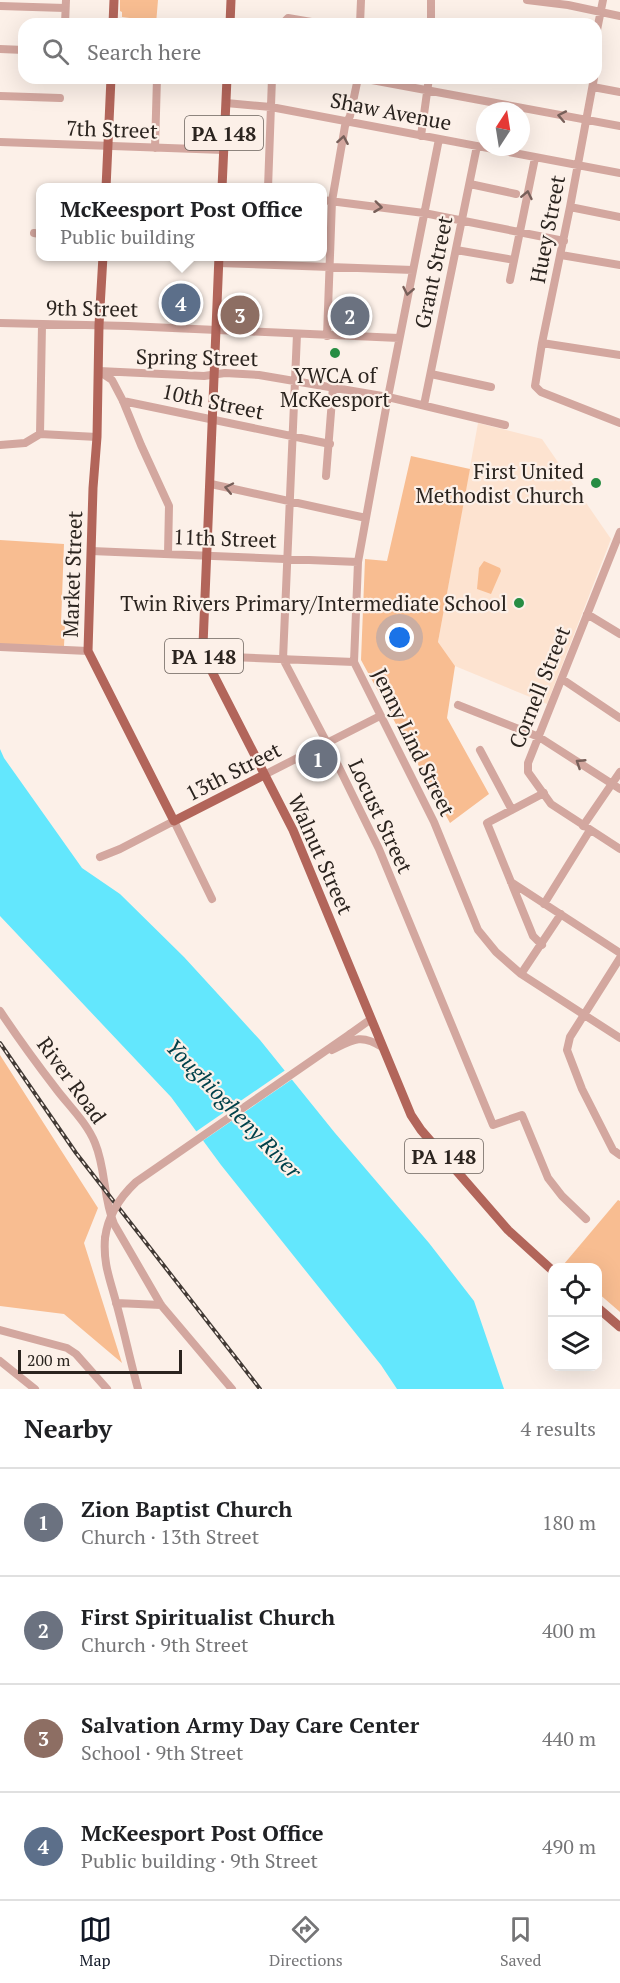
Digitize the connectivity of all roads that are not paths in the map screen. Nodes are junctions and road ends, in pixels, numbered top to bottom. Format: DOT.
graph roads {
  1 [pos="114,0"];
  2 [pos="231,0"];
  3 [pos="361,0"];
  4 [pos="431,0"];
  5 [pos="527,0"];
  6 [pos="603,0"];
  7 [pos="65,4"];
  8 [pos="0,6"];
  9 [pos="601,11"];
  10 [pos="620,16"];
  11 [pos="113,18"];
  12 [pos="230,18"];
  13 [pos="360,18"];
  14 [pos="431,18"];
  15 [pos="600,18"];
  16 [pos="0,49"];
  17 [pos="18,50"];
  18 [pos="111,84"];
  19 [pos="157,84"];
  20 [pos="227,84"];
  21 [pos="272,84"];
  22 [pos="357,84"];
  23 [pos="391,84"];
  24 [pos="429,84"];
  25 [pos="593,84"];
  26 [pos="592,87"];
  27 [pos="429,91"];
  28 [pos="620,92"];
  29 [pos="0,96"];
  30 [pos="60,98"];
  31 [pos="226,103"];
  32 [pos="271,107"];
  33 [pos="586,120"];
  34 [pos="348,121"];
  35 [pos="620,126"];
  36 [pos="421,136"];
  37 [pos="439,140"];
  38 [pos="0,142"];
  39 [pos="476,146"];
  40 [pos="107,147"];
  41 [pos="155,148"];
  42 [pos="224,150"];
  43 [pos="476,151"];
  44 [pos="525,156"];
  45 [pos="535,158"];
  46 [pos="578,167"];
  47 [pos="620,173"];
  48 [pos="106,183"];
  49 [pos="222,183"];
  50 [pos="268,183"];
  51 [pos="470,184"];
  52 [pos="516,194"];
  53 [pos="327,200"];
  54 [pos="332,201"];
  55 [pos="570,207"];
  56 [pos="424,213"];
  57 [pos="620,217"];
  58 [pos="462,221"];
  59 [pos="519,232"];
  60 [pos="564,241"];
  61 [pos="456,250"];
  62 [pos="561,255"];
  63 [pos="514,260"];
  64 [pos="103,261"];
  65 [pos="219,261"];
  66 [pos="238,261"];
  67 [pos="620,265"];
  68 [pos="330,266"];
  69 [pos="412,270"];
  70 [pos="510,280"];
  71 [pos="0,323"];
  72 [pos="42,325"];
  73 [pos="99,325"];
  74 [pos="216,331"];
  75 [pos="297,334"];
  76 [pos="327,336"];
  77 [pos="399,338"];
  78 [pos="542,343"];
  79 [pos="620,355"];
  80 [pos="99,371"];
  81 [pos="215,374"];
  82 [pos="431,374"];
  83 [pos="296,381"];
  84 [pos="333,387"];
  85 [pos="491,387"];
  86 [pos="388,397"];
  87 [pos="123,401"];
  88 [pos="424,405"];
  89 [pos="213,420"];
  90 [pos="620,423"];
  91 [pos="505,425"];
  92 [pos="40,434"];
  93 [pos="98,437"];
  94 [pos="293,437"];
  95 [pos="330,444"];
  96 [pos="0,445"];
  97 [pos="326,476"];
  98 [pos="211,484"];
  99 [pos="292,501"];
  100 [pos="366,518"];
  101 [pos="620,532"];
  102 [pos="91,551"];
  103 [pos="616,553"];
  104 [pos="168,554"];
  105 [pos="207,555"];
  106 [pos="288,559"];
  107 [pos="358,562"];
  108 [pos="587,614"];
  109 [pos="620,634"];
  110 [pos="0,647"];
  111 [pos="88,651"];
  112 [pos="204,656"];
  113 [pos="284,659"];
  114 [pos="354,662"];
  115 [pos="562,680"];
  116 [pos="458,705"];
  117 [pos="380,716"];
  118 [pos="620,718"];
  119 [pos="539,736"];
  120 [pos="327,743"];
  121 [pos="480,750"];
  122 [pos="620,772"];
  123 [pos="264,775"];
  124 [pos="612,784"];
  125 [pos="620,789"];
  126 [pos="544,793"];
  127 [pos="512,810"];
  128 [pos="174,821"];
  129 [pos="587,828"];
  130 [pos="620,849"];
  131 [pos="100,857"];
  132 [pos="509,882"];
  133 [pos="212,899"];
  134 [pos="544,904"];
  135 [pos="561,914"];
  136 [pos="542,945"];
  137 [pos="620,953"];
  138 [pos="620,958"];
  139 [pos="521,974"];
  140 [pos="0,1011"];
  141 [pos="584,1014"];
  142 [pos="371,1018"];
  143 [pos="352,1036"];
  144 [pos="620,1038"];
  145 [pos="382,1047"];
  146 [pos="620,1155"];
  147 [pos="586,1219"];
  148 [pos="548,1266"];
  149 [pos="116,1303"];
  150 [pos="161,1305"];
  151 [pos="602,1312"];
  152 [pos="620,1327"];
  153 [pos="0,1330"];
  154 [pos="0,1361"];
  155 [pos="35,1389"];
  156 [pos="107,1389"];
  157 [pos="138,1389"];
  158 [pos="232,1389"];
  1 -- 11 [label="main road"];
  2 -- 12 [label="main road"];
  3 -- 13 [label="street"];
  4 -- 14 [label="street"];
  5 -- 9 [label="street"];
  6 -- 9 [label="street"];
  7 -- 8 [label="street"];
  9 -- 10 [label="street"];
  9 -- 15 [label="street"];
  16 -- 17 [label="street"];
  18 -- 40 [label="main road"];
  19 -- 41 [label="street"];
  20 -- 31 [label="main road, PA 148"];
  21 -- 32 [label="street"];
  22 -- 34 [label="street"];
  23 -- 27 [label="street"];
  24 -- 27 [label="street"];
  25 -- 26 [label="street, Huey Street"];
  26 -- 28 [label="street"];
  26 -- 33 [label="street, Huey Street"];
  33 -- 27 [label="street, one-way"];
  27 -- 36 [label="street"];
  29 -- 30 [label="street"];
  31 -- 32 [label="street, Shaw Avenue"];
  31 -- 42 [label="main road, PA 148"];
  32 -- 34 [label="street, Shaw Avenue"];
  32 -- 50 [label="street"];
  33 -- 35 [label="street"];
  33 -- 46 [label="street, Huey Street"];
  34 -- 36 [label="street, Shaw Avenue"];
  54 -- 34 [label="street, one-way"];
  36 -- 37 [label="street, Shaw Avenue"];
  37 -- 39 [label="street, Shaw Avenue"];
  37 -- 56 [label="street, Jenny Lind Street"];
  38 -- 40 [label="street, 7th Street"];
  40 -- 41 [label="street, 7th Street"];
  40 -- 48 [label="main road"];
  41 -- 42 [label="street, 7th Street"];
  42 -- 49 [label="main road, PA 148"];
  43 -- 51 [label="street, Grant Street"];
  44 -- 45 [label="street, Shaw Avenue"];
  45 -- 46 [label="street, Shaw Avenue"];
  59 -- 45 [label="street, one-way"];
  46 -- 47 [label="street, Shaw Avenue"];
  46 -- 55 [label="street, Huey Street"];
  51 -- 52 [label="street"];
  51 -- 58 [label="street, Grant Street"];
  53 -- 54 [label="street"];
  54 -- 56 [label="street, one-way"];
  54 -- 68 [label="street"];
  55 -- 57 [label="street"];
  55 -- 60 [label="street, Huey Street"];
  56 -- 58 [label="street"];
  56 -- 69 [label="street, Jenny Lind Street"];
  58 -- 59 [label="street"];
  58 -- 61 [label="street, Grant Street"];
  59 -- 60 [label="street"];
  59 -- 63 [label="street"];
  60 -- 62 [label="street, Huey Street"];
  61 -- 63 [label="street"];
  61 -- 82 [label="street, Grant Street"];
  62 -- 67 [label="street"];
  62 -- 78 [label="street, Huey Street"];
  63 -- 70 [label="street"];
  64 -- 73 [label="main road, Market Street"];
  65 -- 74 [label="main road, Walnut Street / PA 148"];
  66 -- 68 [label="street"];
  68 -- 69 [label="street"];
  68 -- 76 [label="street"];
  69 -- 77 [label="street, Jenny Lind Street, one-way"];
  71 -- 72 [label="street, 9th Street"];
  72 -- 73 [label="street, 9th Street"];
  72 -- 92 [label="street"];
  73 -- 74 [label="street, 9th Street"];
  73 -- 80 [label="main road, Market Street"];
  74 -- 75 [label="street, 9th Street"];
  74 -- 81 [label="main road, Walnut Street / PA 148"];
  75 -- 76 [label="street, 9th Street"];
  75 -- 83 [label="street, Locust Street"];
  76 -- 77 [label="street, 9th Street"];
  77 -- 86 [label="street, Jenny Lind Street"];
  78 -- 79 [label="street"];
  78 -- 90 [label="street, Huey Street"];
  80 -- 81 [label="street, Spring Street"];
  80 -- 87 [label="street"];
  80 -- 93 [label="main road, Market Street"];
  81 -- 83 [label="street, Spring Street"];
  81 -- 89 [label="main road, Walnut Street / PA 148"];
  82 -- 85 [label="street"];
  82 -- 88 [label="street, Grant Street"];
  83 -- 84 [label="street, Spring Street"];
  83 -- 94 [label="street, Locust Street"];
  84 -- 86 [label="street, Spring Street"];
  84 -- 95 [label="street"];
  86 -- 88 [label="street, Spring Street"];
  86 -- 100 [label="street, Jenny Lind Street"];
  87 -- 89 [label="street, 10th Street"];
  87 -- 104 [label="street"];
  88 -- 91 [label="street, Spring Street"];
  89 -- 94 [label="street, 10th Street"];
  89 -- 98 [label="main road, Walnut Street / PA 148"];
  92 -- 93 [label="street"];
  92 -- 96 [label="street"];
  93 -- 102 [label="main road, Market Street"];
  94 -- 95 [label="street, 10th Street"];
  94 -- 99 [label="street, Locust Street"];
  95 -- 97 [label="street"];
  99 -- 98 [label="street, one-way"];
  98 -- 105 [label="main road, Walnut Street / PA 148"];
  99 -- 100 [label="street"];
  99 -- 106 [label="street, Locust Street"];
  100 -- 107 [label="street, Jenny Lind Street"];
  101 -- 103 [label="street, Cornell Street"];
  102 -- 104 [label="street, 11th Street"];
  102 -- 111 [label="main road, Market Street"];
  103 -- 108 [label="street, Cornell Street"];
  104 -- 105 [label="street, 11th Street"];
  105 -- 106 [label="street, 11th Street"];
  105 -- 112 [label="main road, Walnut Street / PA 148"];
  106 -- 107 [label="street, 11th Street"];
  106 -- 113 [label="street, Locust Street"];
  107 -- 114 [label="street, Jenny Lind Street"];
  108 -- 109 [label="street"];
  108 -- 115 [label="street, Cornell Street"];
  110 -- 111 [label="street"];
  111 -- 128 [label="main road, Market Street"];
  112 -- 113 [label="street"];
  112 -- 123 [label="main road, Walnut Street / PA 148"];
  113 -- 114 [label="street"];
  113 -- 120 [label="street, Locust Street"];
  114 -- 117 [label="street, Jenny Lind Street"];
  115 -- 118 [label="street"];
  115 -- 119 [label="street, Cornell Street"];
  116 -- 119 [label="street"];
  117 -- 120 [label="street, 13th Street"];
  117 -- 139 [label="street, Jenny Lind Street"];
  124 -- 119 [label="street, one-way"];
  119 -- 126 [label="street, Cornell Street"];
  120 -- 123 [label="street, 13th Street"];
  120 -- 147 [label="street, Locust Street"];
  121 -- 127 [label="street"];
  122 -- 124 [label="street"];
  123 -- 128 [label="main road, 13th Street"];
  123 -- 142 [label="main road, Walnut Street / PA 148"];
  124 -- 125 [label="street"];
  124 -- 129 [label="street"];
  126 -- 127 [label="street"];
  126 -- 129 [label="street"];
  127 -- 132 [label="street"];
  128 -- 131 [label="street, 13th Street"];
  128 -- 133 [label="street, Market Street"];
  129 -- 130 [label="street"];
  129 -- 134 [label="street"];
  132 -- 134 [label="street"];
  132 -- 136 [label="street"];
  134 -- 135 [label="street"];
  135 -- 136 [label="street"];
  135 -- 137 [label="street"];
  136 -- 139 [label="street"];
  138 -- 141 [label="street"];
  139 -- 141 [label="street, Jenny Lind Street"];
  140 -- 150 [label="street, River Road"];
  141 -- 144 [label="street, Jenny Lind Street"];
  141 -- 146 [label="street"];
  142 -- 143 [label="street"];
  142 -- 145 [label="main road, Walnut Street / PA 148"];
  143 -- 145 [label="street"];
  143 -- 149 [label="street, bridge"];
  145 -- 148 [label="main road, Walnut Street / PA 148"];
  149 -- 150 [label="street"];
  149 -- 157 [label="street"];
  150 -- 158 [label="street, River Road"];
  151 -- 152 [label="main road"];
  153 -- 156 [label="street"];
  154 -- 155 [label="street"];
}
